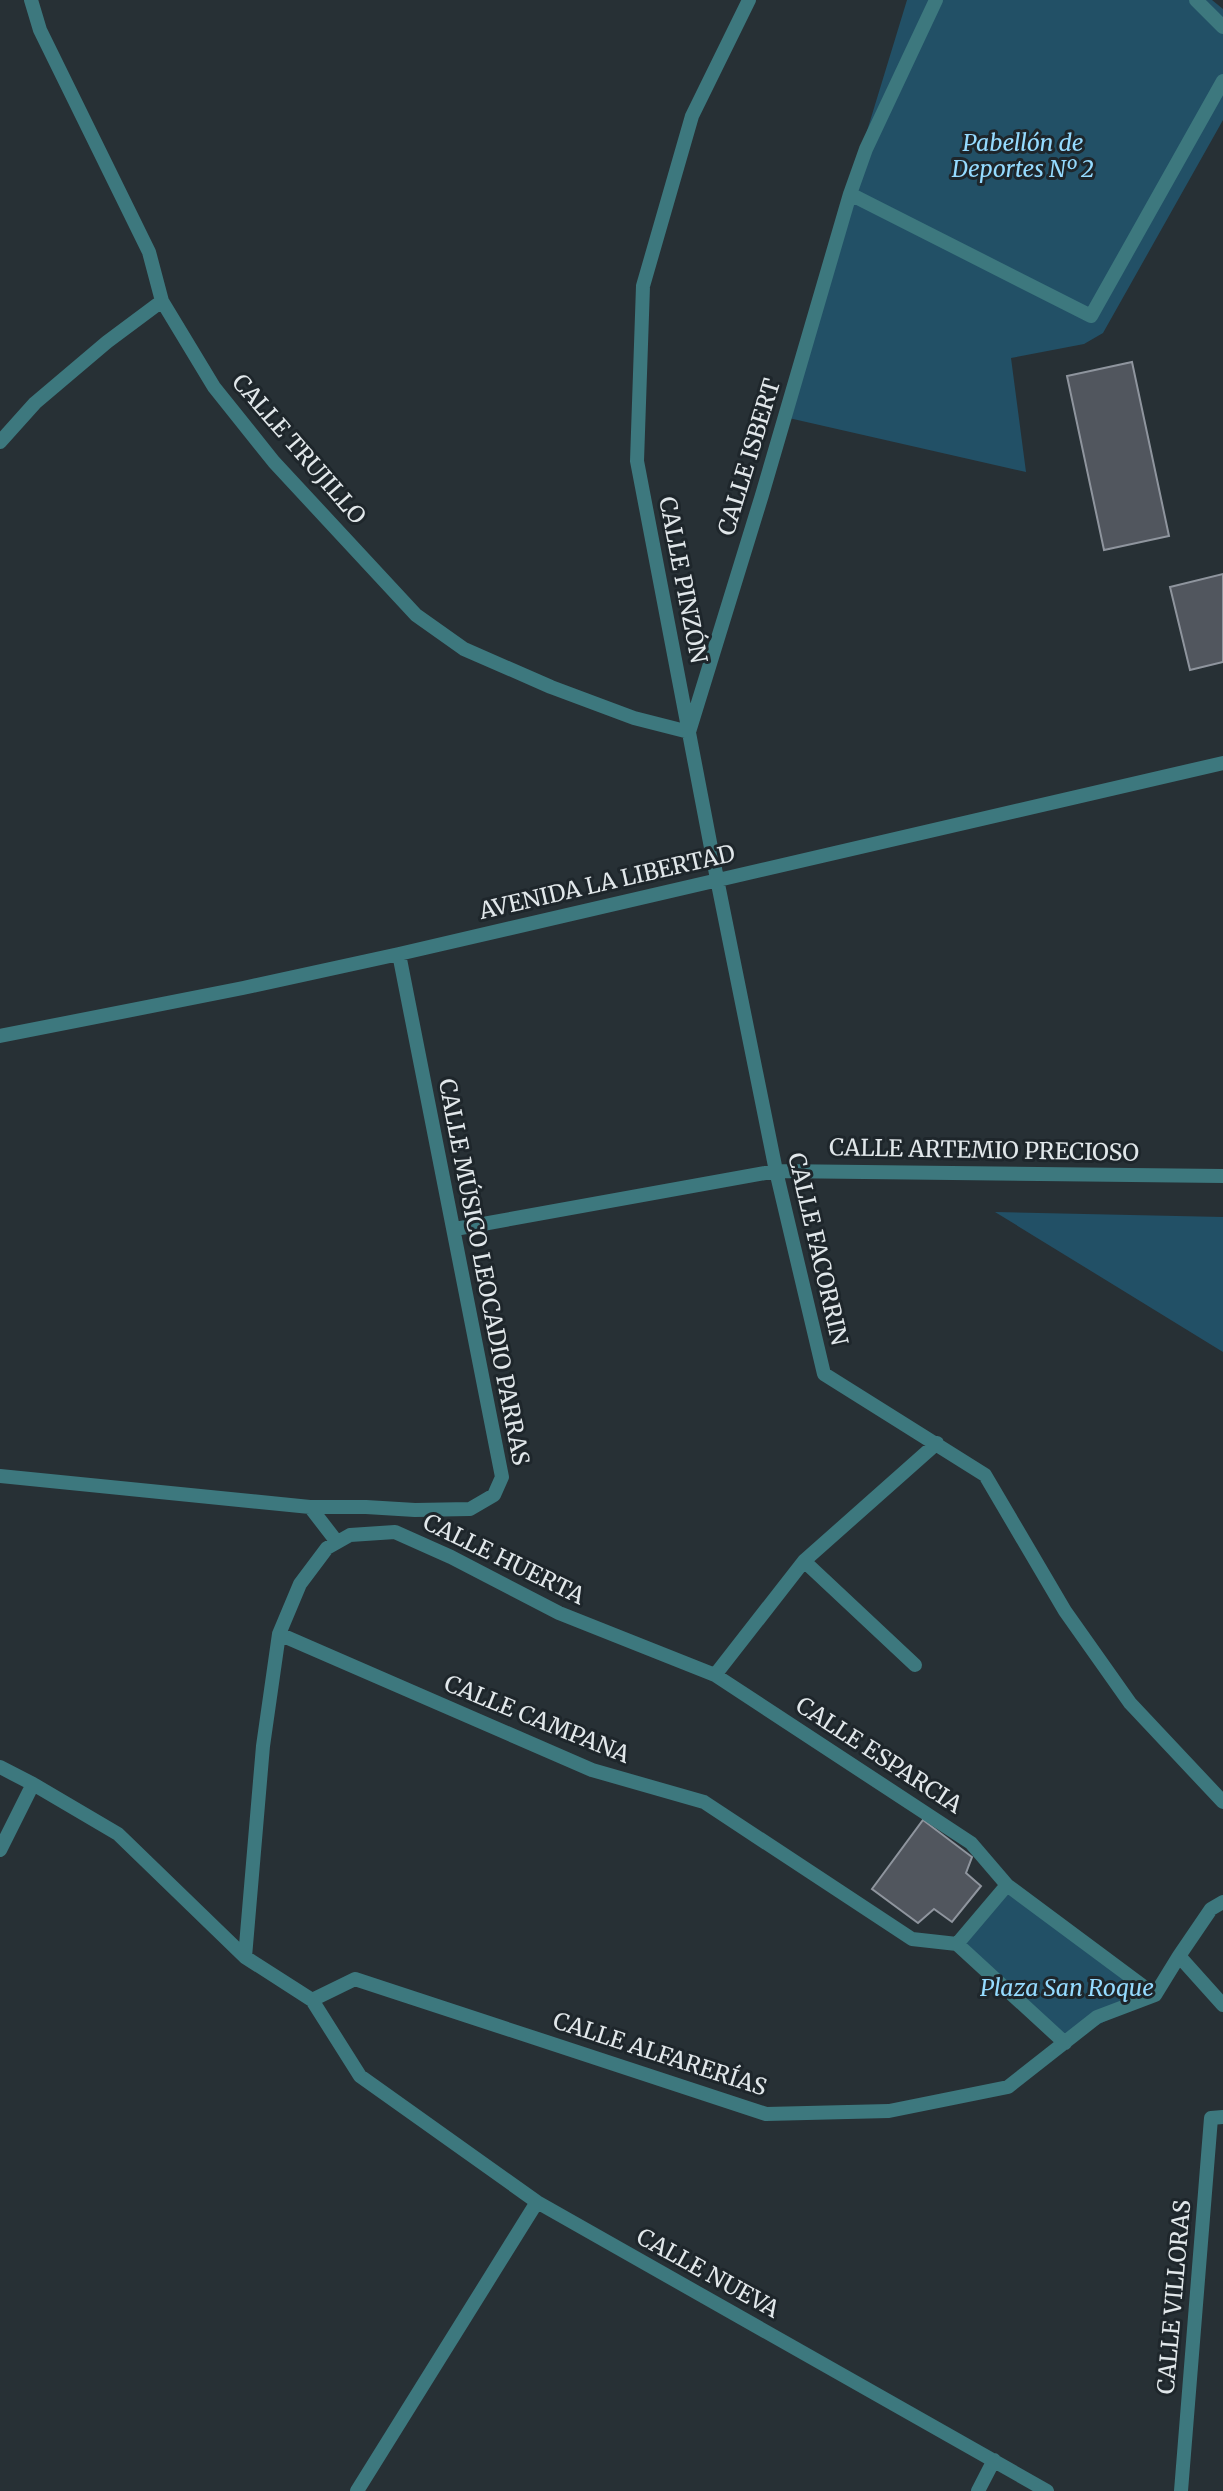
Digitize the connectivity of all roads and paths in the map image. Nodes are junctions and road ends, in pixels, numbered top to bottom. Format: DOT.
graph roads {
  1 [pos="31,0"];
  2 [pos="749,0"];
  3 [pos="936,0"];
  4 [pos="1196,0"];
  5 [pos="1223,27"];
  6 [pos="1223,81"];
  7 [pos="850,194"];
  8 [pos="162,301"];
  9 [pos="0,442"];
  10 [pos="689,732"];
  11 [pos="1223,763"];
  12 [pos="717,879"];
  13 [pos="398,954"];
  14 [pos="0,1036"];
  15 [pos="776,1171"];
  16 [pos="1223,1176"];
  17 [pos="455,1229"];
  18 [pos="937,1443"];
  19 [pos="0,1476"];
  20 [pos="310,1507"];
  21 [pos="337,1542"];
  22 [pos="804,1561"];
  23 [pos="279,1634"];
  24 [pos="915,1665"];
  25 [pos="715,1675"];
  26 [pos="0,1767"];
  27 [pos="33,1784"];
  28 [pos="1223,1802"];
  29 [pos="0,1850"];
  30 [pos="1007,1885"];
  31 [pos="1223,1902"];
  32 [pos="957,1944"];
  33 [pos="1179,1956"];
  34 [pos="245,1957"];
  35 [pos="1156,1995"];
  36 [pos="312,2000"];
  37 [pos="1223,2005"];
  38 [pos="1065,2043"];
  39 [pos="1223,2117"];
  40 [pos="537,2203"];
  41 [pos="994,2460"];
  42 [pos="356,2491"];
  43 [pos="978,2491"];
  44 [pos="1046,2491"];
  45 [pos="1181,2491"];
  1 -- 8 [label="street, CALLE TRUJILLO"];
  2 -- 10 [label="street, CALLE PINZÓN"];
  3 -- 7 [label="street, CALLE ISBERT"];
  4 -- 5 [label="street"];
  6 -- 7 [label="street"];
  7 -- 10 [label="street, CALLE ISBERT"];
  8 -- 9 [label="street"];
  8 -- 10 [label="street, CALLE TRUJILLO"];
  10 -- 12 [label="street, CALLE PINZÓN"];
  11 -- 12 [label="street, AVENIDA LA LIBERTAD"];
  12 -- 13 [label="street, AVENIDA LA LIBERTAD"];
  12 -- 15 [label="street, CALLE FACORRIN"];
  13 -- 14 [label="street, AVENIDA LA LIBERTAD"];
  13 -- 17 [label="street, CALLE MÚSICO LEOCADIO PARRAS"];
  15 -- 16 [label="street, CALLE ARTEMIO PRECIOSO"];
  15 -- 17 [label="street, CALLE ARTEMIO PRECIOSO"];
  15 -- 18 [label="street, CALLE FACORRIN"];
  17 -- 20 [label="street, CALLE MÚSICO LEOCADIO PARRAS"];
  18 -- 22 [label="street"];
  18 -- 28 [label="street, CALLE FACORRIN"];
  19 -- 20 [label="street, CALLE MÚSICO LEOCADIO PARRAS"];
  20 -- 21 [label="street"];
  21 -- 23 [label="street"];
  21 -- 25 [label="street, CALLE HUERTA"];
  22 -- 24 [label="street"];
  22 -- 25 [label="street"];
  23 -- 32 [label="street, CALLE CAMPANA"];
  23 -- 34 [label="street"];
  25 -- 30 [label="street, CALLE ESPARCIA"];
  26 -- 27 [label="street"];
  27 -- 29 [label="street"];
  27 -- 34 [label="street"];
  30 -- 32 [label="street"];
  30 -- 35 [label="street, CALLE ESPARCIA"];
  31 -- 33 [label="street"];
  32 -- 38 [label="street"];
  33 -- 35 [label="street"];
  33 -- 37 [label="street"];
  34 -- 36 [label="street"];
  35 -- 38 [label="street, CALLE ALFARERÍAS"];
  36 -- 38 [label="street, CALLE ALFARERÍAS"];
  36 -- 40 [label="street, CALLE NUEVA"];
  39 -- 45 [label="street, CALLE VILLORAS"];
  40 -- 41 [label="street, CALLE NUEVA"];
  40 -- 42 [label="street"];
  41 -- 43 [label="street"];
  41 -- 44 [label="street, CALLE NUEVA"];
}
